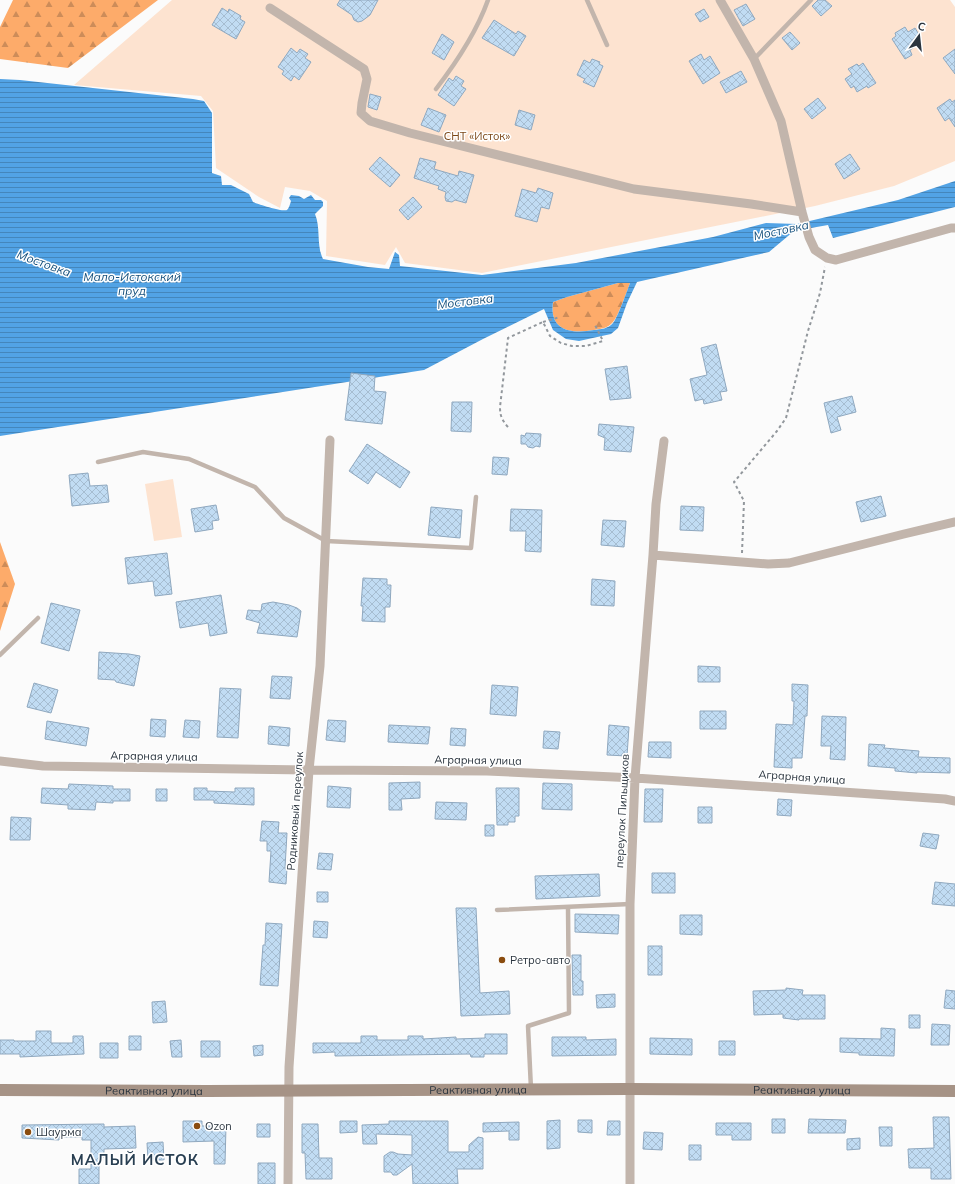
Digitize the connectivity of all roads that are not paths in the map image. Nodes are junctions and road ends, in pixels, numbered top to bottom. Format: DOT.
graph roads {
  1 [pos="488,0"];
  2 [pos="587,0"];
  3 [pos="720,0"];
  4 [pos="811,0"];
  5 [pos="270,8"];
  6 [pos="608,44"];
  7 [pos="754,59"];
  8 [pos="436,89"];
  9 [pos="803,216"];
  10 [pos="955,228"];
  11 [pos="330,440"];
  12 [pos="664,441"];
  13 [pos="98,462"];
  14 [pos="476,497"];
  15 [pos="955,522"];
  16 [pos="326,541"];
  17 [pos="653,555"];
  18 [pos="38,618"];
  19 [pos="0,655"];
  20 [pos="0,761"];
  21 [pos="309,770"];
  22 [pos="635,778"];
  23 [pos="955,801"];
  24 [pos="630,904"];
  25 [pos="568,908"];
  26 [pos="497,910"];
  27 [pos="531,1089"];
  28 [pos="629,1089"];
  29 [pos="0,1090"];
  30 [pos="289,1090"];
  31 [pos="955,1091"];
  32 [pos="288,1184"];
  33 [pos="630,1184"];
  1 -- 8 [label="lane"];
  2 -- 6 [label="lane"];
  3 -- 7 [label="street"];
  4 -- 7 [label="lane"];
  5 -- 9 [label="street"];
  7 -- 9 [label="street"];
  9 -- 10 [label="street"];
  11 -- 16 [label="street, Родниковый переулок"];
  12 -- 17 [label="street, переулок Пильщиков"];
  13 -- 16 [label="lane"];
  14 -- 16 [label="lane"];
  15 -- 17 [label="street"];
  16 -- 21 [label="street, Родниковый переулок"];
  17 -- 22 [label="street, переулок Пильщиков"];
  18 -- 19 [label="lane"];
  20 -- 21 [label="street, Аграрная улица"];
  21 -- 22 [label="street, Аграрная улица"];
  21 -- 30 [label="street, Родниковый переулок"];
  22 -- 23 [label="street, Аграрная улица"];
  22 -- 24 [label="street, переулок Пильщиков"];
  24 -- 25 [label="lane"];
  24 -- 28 [label="street, переулок Пильщиков"];
  25 -- 26 [label="lane"];
  25 -- 27 [label="lane"];
  27 -- 28 [label="main road, Реактивная улица"];
  27 -- 30 [label="main road, Реактивная улица"];
  28 -- 31 [label="main road, Реактивная улица"];
  28 -- 33 [label="street, переулок Пильщиков"];
  29 -- 30 [label="main road, Реактивная улица"];
  30 -- 32 [label="street, Родниковый переулок"];
}
